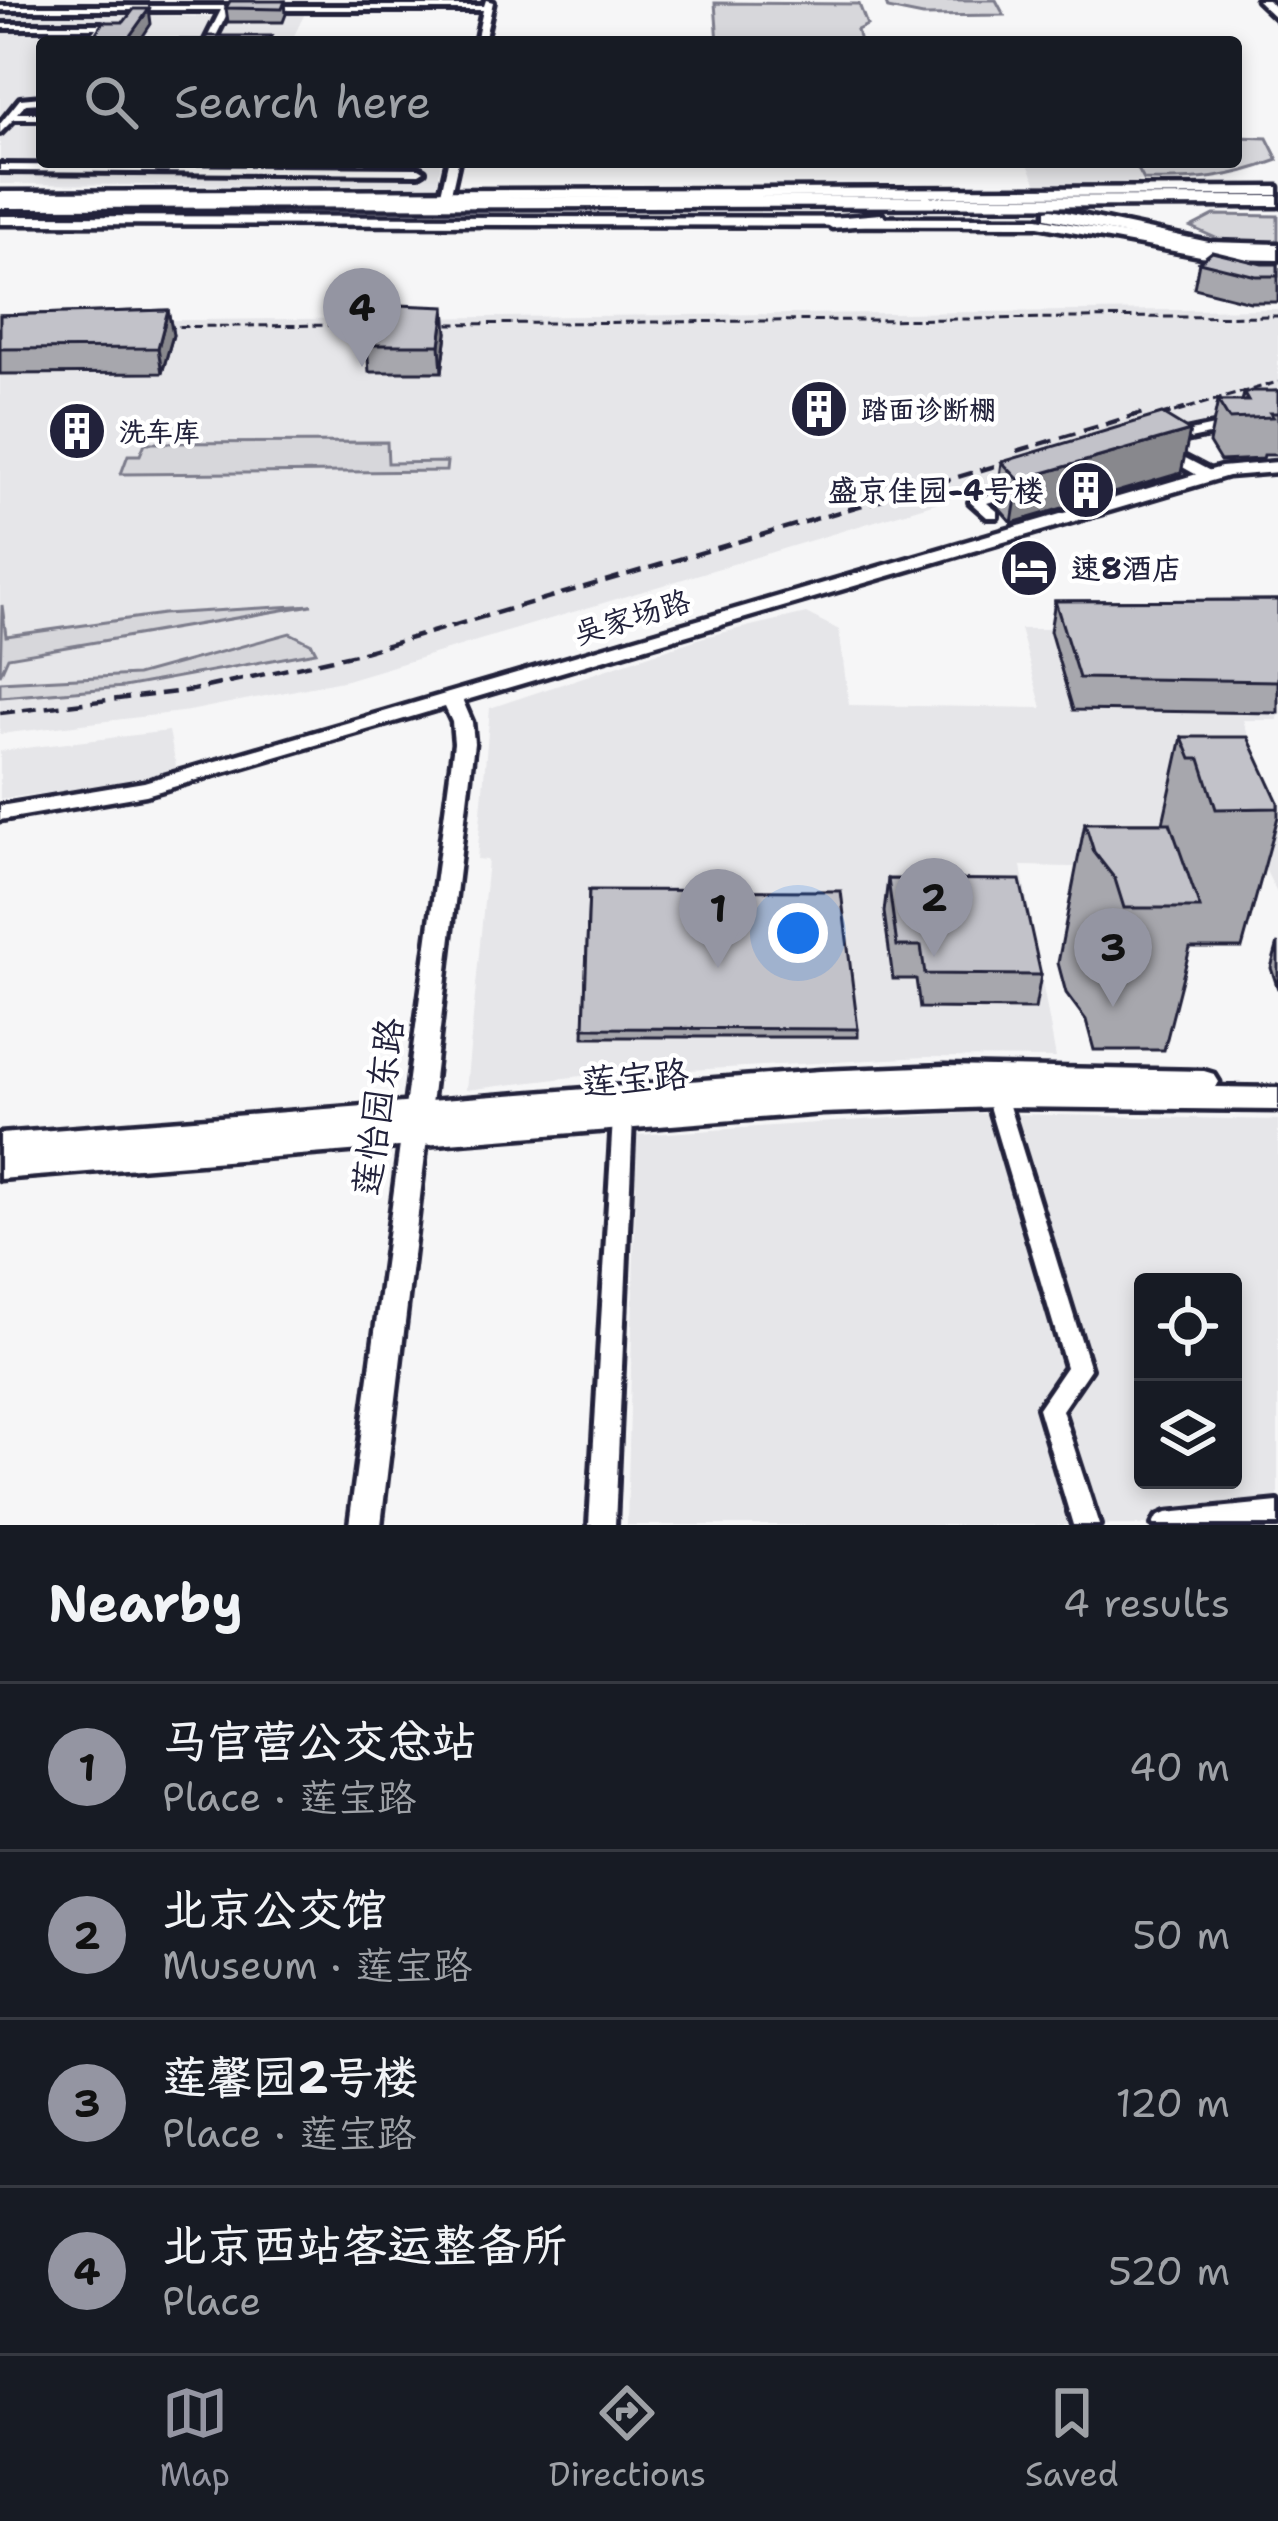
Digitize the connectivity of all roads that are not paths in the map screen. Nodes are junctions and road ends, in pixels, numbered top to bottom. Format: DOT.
graph roads {
  1 [pos="313,4"];
  2 [pos="489,4"];
  3 [pos="0,8"];
  4 [pos="226,9"];
  5 [pos="217,22"];
  6 [pos="0,26"];
  7 [pos="94,36"];
  8 [pos="205,36"];
  9 [pos="213,36"];
  10 [pos="481,36"];
  11 [pos="36,100"];
  12 [pos="11,116"];
  13 [pos="36,116"];
  14 [pos="0,130"];
  15 [pos="0,168"];
  16 [pos="452,168"];
  17 [pos="419,171"];
  18 [pos="820,191"];
  19 [pos="1278,191"];
  20 [pos="360,193"];
  21 [pos="446,193"];
  22 [pos="137,194"];
  23 [pos="1278,201"];
  24 [pos="186,203"];
  25 [pos="931,203"];
  26 [pos="0,207"];
  27 [pos="283,207"];
  28 [pos="523,212"];
  29 [pos="957,212"];
  30 [pos="1231,212"];
  31 [pos="1278,212"];
  32 [pos="1034,217"];
  33 [pos="201,220"];
  34 [pos="599,223"];
  35 [pos="832,223"];
  36 [pos="1278,251"];
  37 [pos="1268,274"];
  38 [pos="1239,424"];
  39 [pos="1271,467"];
  40 [pos="1209,476"];
  41 [pos="1022,488"];
  42 [pos="1278,492"];
  43 [pos="992,514"];
  44 [pos="453,701"];
  45 [pos="0,813"];
  46 [pos="996,1096"];
  47 [pos="1277,1098"];
  48 [pos="623,1118"];
  49 [pos="416,1124"];
  50 [pos="0,1145"];
  51 [pos="0,1167"];
  52 [pos="1278,1514"];
  53 [pos="364,1525"];
  54 [pos="602,1525"];
  55 [pos="1086,1525"];
  56 [pos="1166,1525"];
  1 -- 2 [label="street"];
  1 -- 4 [label="street"];
  2 -- 10 [label="street"];
  3 -- 4 [label="street"];
  4 -- 5 [label="street"];
  5 -- 8 [label="street"];
  5 -- 9 [label="street"];
  6 -- 7 [label="street"];
  11 -- 12 [label="street"];
  12 -- 13 [label="street"];
  12 -- 14 [label="street"];
  15 -- 17 [label="street"];
  16 -- 21 [label="street"];
  18 -- 19 [label="street"];
  18 -- 21 [label="street"];
  18 -- 25 [label="highway"];
  20 -- 21 [label="street"];
  20 -- 22 [label="street"];
  20 -- 27 [label="highway"];
  22 -- 24 [label="highway"];
  22 -- 26 [label="street"];
  23 -- 25 [label="highway"];
  24 -- 26 [label="highway"];
  24 -- 27 [label="highway"];
  25 -- 27 [label="highway"];
  26 -- 27 [label="highway"];
  26 -- 33 [label="street"];
  27 -- 28 [label="highway"];
  27 -- 33 [label="highway"];
  28 -- 29 [label="highway"];
  28 -- 34 [label="highway"];
  29 -- 32 [label="highway"];
  29 -- 35 [label="highway"];
  30 -- 31 [label="highway"];
  30 -- 32 [label="highway"];
  30 -- 36 [label="highway"];
  32 -- 35 [label="street"];
  32 -- 36 [label="highway"];
  32 -- 37 [label="street"];
  33 -- 34 [label="street"];
  34 -- 35 [label="street"];
  38 -- 40 [label="street"];
  39 -- 40 [label="street, 吴家场路"];
  39 -- 42 [label="street"];
  40 -- 44 [label="street, 吴家场路"];
  41 -- 43 [label="street"];
  44 -- 45 [label="street, 吴家场路"];
  44 -- 49 [label="street, 莲怡园东路"];
  46 -- 47 [label="main road, 莲宝路"];
  46 -- 48 [label="main road, 莲宝路"];
  46 -- 55 [label="street"];
  47 -- 49 [label="main road, 莲宝路"];
  48 -- 49 [label="main road, 莲宝路"];
  48 -- 54 [label="street"];
  49 -- 50 [label="main road, 莲宝路"];
  49 -- 51 [label="main road, 莲宝路"];
  49 -- 53 [label="street, 莲怡园东路"];
  52 -- 56 [label="street"];
}
